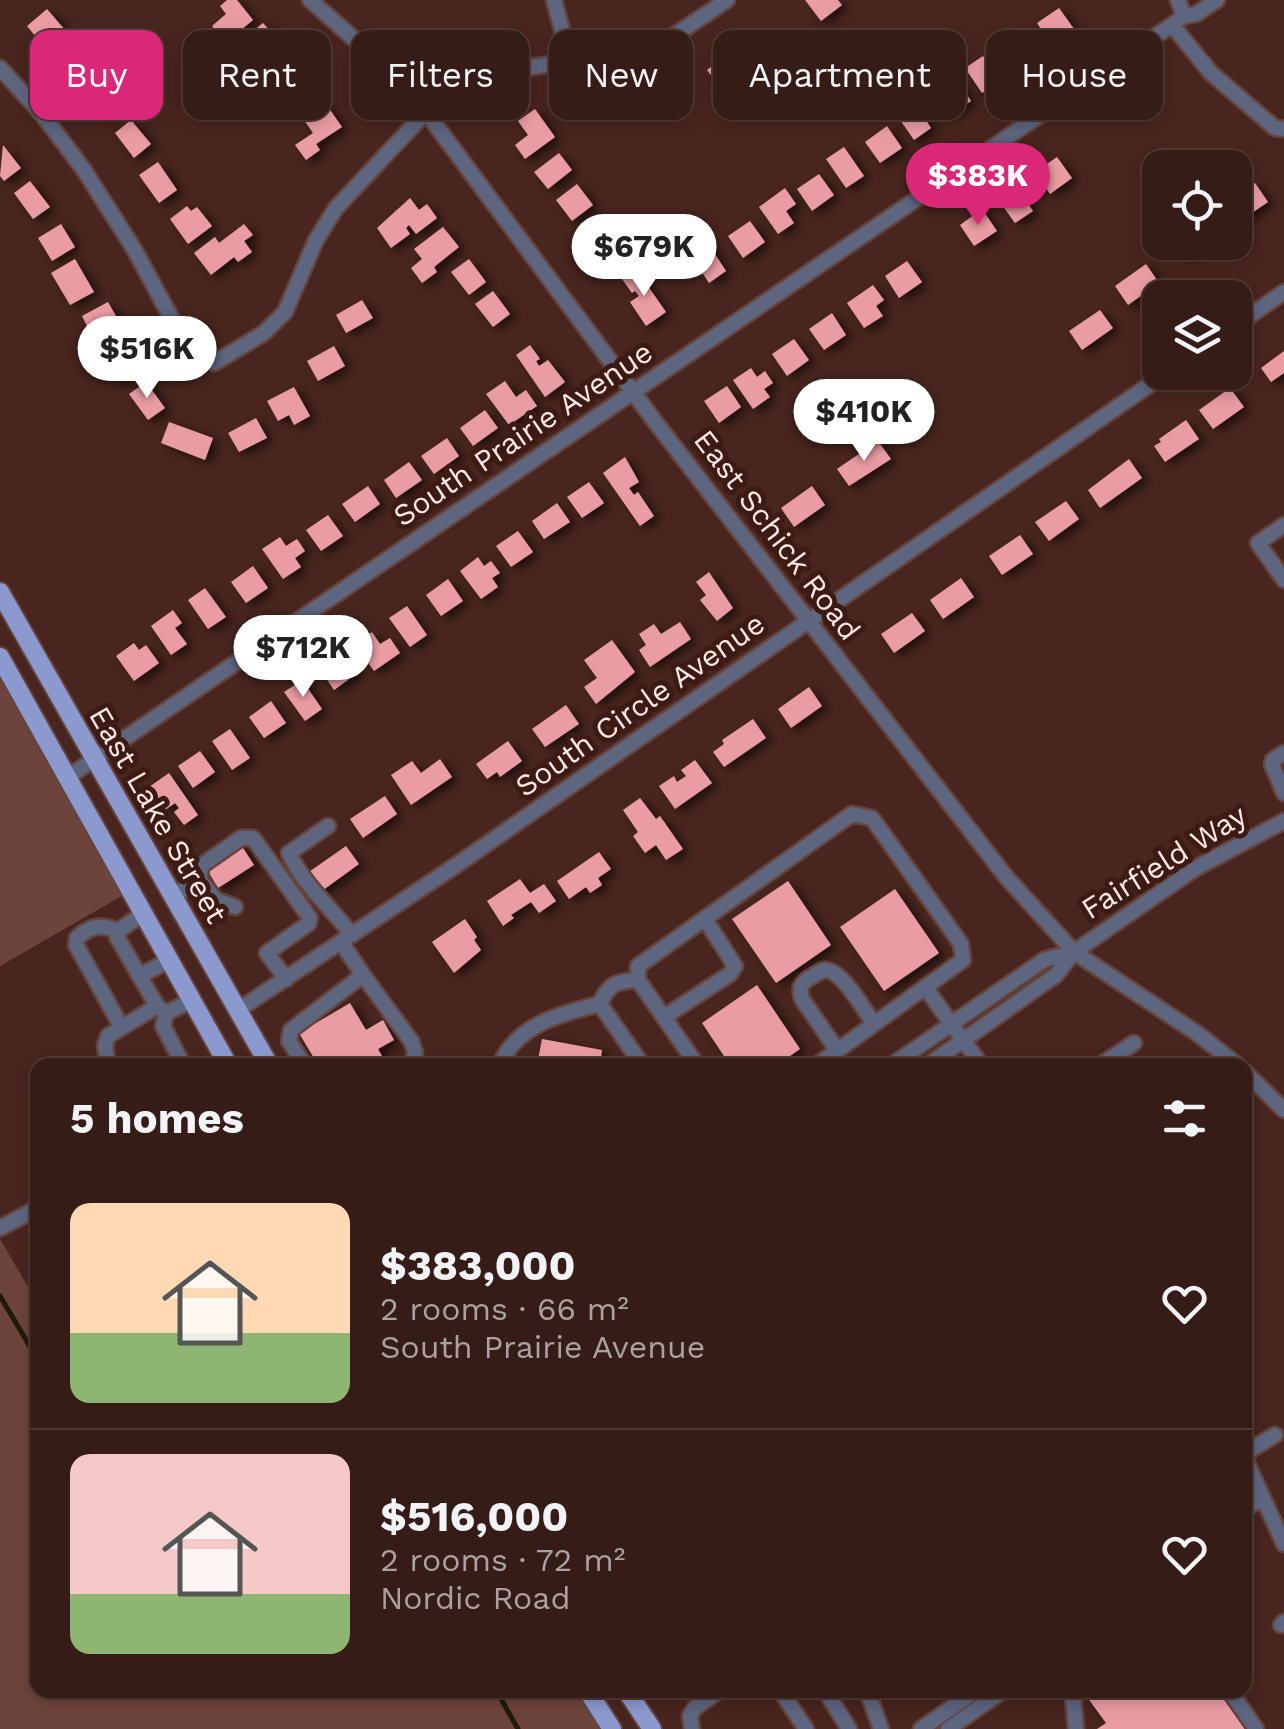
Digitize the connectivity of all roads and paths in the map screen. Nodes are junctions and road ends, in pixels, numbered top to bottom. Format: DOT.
graph roads {
  1 [pos="310,0"];
  2 [pos="554,0"];
  3 [pos="727,0"];
  4 [pos="1178,0"];
  5 [pos="1217,0"];
  6 [pos="1178,20"];
  7 [pos="562,30"];
  8 [pos="682,30"];
  9 [pos="351,36"];
  10 [pos="0,68"];
  11 [pos="418,120"];
  12 [pos="432,120"];
  13 [pos="1284,129"];
  14 [pos="1284,292"];
  15 [pos="1252,314"];
  16 [pos="1142,390"];
  17 [pos="634,392"];
  18 [pos="1284,524"];
  19 [pos="1283,577"];
  20 [pos="0,592"];
  21 [pos="809,621"];
  22 [pos="0,658"];
  23 [pos="1284,753"];
  24 [pos="95,760"];
  25 [pos="68,778"];
  26 [pos="1284,794"];
  27 [pos="1284,821"];
  28 [pos="328,826"];
  29 [pos="200,880"];
  30 [pos="173,896"];
  31 [pos="235,907"];
  32 [pos="144,913"];
  33 [pos="704,919"];
  34 [pos="118,930"];
  35 [pos="346,938"];
  36 [pos="1074,952"];
  37 [pos="170,960"];
  38 [pos="139,976"];
  39 [pos="364,976"];
  40 [pos="286,979"];
  41 [pos="638,980"];
  42 [pos="926,987"];
  43 [pos="193,1000"];
  44 [pos="600,1004"];
  45 [pos="161,1010"];
  46 [pos="238,1010"];
  47 [pos="664,1017"];
  48 [pos="951,1022"];
  49 [pos="874,1024"];
  50 [pos="121,1026"];
  51 [pos="963,1041"];
  52 [pos="1134,1043"];
  53 [pos="837,1050"];
  54 [pos="107,1058"];
  55 [pos="179,1058"];
  56 [pos="224,1058"];
  57 [pos="264,1058"];
  58 [pos="300,1058"];
  59 [pos="414,1058"];
  60 [pos="504,1058"];
  61 [pos="637,1058"];
  62 [pos="692,1058"];
  63 [pos="826,1058"];
  64 [pos="902,1058"];
  65 [pos="938,1058"];
  66 [pos="975,1058"];
  67 [pos="1112,1058"];
  68 [pos="1228,1058"];
  69 [pos="1252,1079"];
  70 [pos="1284,1110"];
  71 [pos="30,1212"];
  72 [pos="1,1225"];
  73 [pos="1274,1435"];
  74 [pos="1252,1451"];
  75 [pos="1252,1474"];
  76 [pos="1262,1499"];
  77 [pos="1252,1504"];
  78 [pos="1284,1544"];
  79 [pos="592,1698"];
  80 [pos="631,1698"];
  81 [pos="709,1698"];
  82 [pos="785,1698"];
  83 [pos="830,1698"];
  84 [pos="870,1698"];
  85 [pos="966,1698"];
  86 [pos="993,1698"];
  87 [pos="1072,1698"];
  88 [pos="1235,1698"];
  89 [pos="612,1729"];
  90 [pos="652,1729"];
  91 [pos="692,1729"];
  92 [pos="806,1729"];
  93 [pos="849,1729"];
  94 [pos="881,1729"];
  95 [pos="921,1729"];
  96 [pos="948,1729"];
  97 [pos="1076,1729"];
  98 [pos="1256,1729"];
  1 -- 9 [label="street, East Schick Road"];
  2 -- 7 [label="street"];
  3 -- 8 [label="street"];
  4 -- 6 [label="street"];
  5 -- 6 [label="street, South Prairie Avenue"];
  6 -- 13 [label="street"];
  6 -- 17 [label="street, South Prairie Avenue"];
  10 -- 11 [label="street"];
  12 -- 17 [label="street, East Schick Road"];
  14 -- 15 [label="street"];
  16 -- 21 [label="street, South Circle Avenue"];
  17 -- 21 [label="street, East Schick Road"];
  17 -- 24 [label="street, South Prairie Avenue"];
  18 -- 19 [label="street"];
  20 -- 24 [label="main road, East Lake Street"];
  21 -- 35 [label="street, South Circle Avenue"];
  21 -- 36 [label="street, East Schick Road"];
  22 -- 25 [label="main road, East Lake Street"];
  23 -- 26 [label="street"];
  24 -- 25 [label="street, South Prairie Avenue"];
  24 -- 30 [label="main road, East Lake Street"];
  25 -- 32 [label="main road, East Lake Street"];
  27 -- 36 [label="street, Fairfield Way"];
  28 -- 35 [label="street"];
  29 -- 30 [label="street"];
  29 -- 31 [label="street"];
  29 -- 40 [label="street"];
  30 -- 46 [label="main road, East Lake Street"];
  32 -- 34 [label="street"];
  32 -- 37 [label="main road, East Lake Street"];
  33 -- 41 [label="street"];
  33 -- 42 [label="street"];
  33 -- 47 [label="street"];
  34 -- 38 [label="street"];
  34 -- 50 [label="street"];
  35 -- 39 [label="street"];
  35 -- 40 [label="street, South Circle Avenue"];
  36 -- 48 [label="street, Fairfield Way"];
  36 -- 51 [label="street, Fairfield Way"];
  36 -- 68 [label="street, East Schick Road"];
  37 -- 38 [label="street"];
  37 -- 43 [label="main road, East Lake Street"];
  38 -- 45 [label="street"];
  39 -- 58 [label="street"];
  39 -- 59 [label="street"];
  40 -- 46 [label="street, South Circle Avenue"];
  41 -- 44 [label="street"];
  41 -- 47 [label="street"];
  42 -- 48 [label="street"];
  42 -- 49 [label="street"];
  43 -- 45 [label="street"];
  43 -- 56 [label="main road, East Lake Street"];
  44 -- 60 [label="street"];
  44 -- 61 [label="street"];
  45 -- 50 [label="street"];
  45 -- 55 [label="street"];
  46 -- 57 [label="main road, East Lake Street"];
  47 -- 62 [label="street"];
  48 -- 51 [label="street"];
  48 -- 64 [label="street, Fairfield Way"];
  49 -- 53 [label="street"];
  49 -- 53 [label="street"];
  50 -- 54 [label="street"];
  51 -- 65 [label="street, Fairfield Way"];
  51 -- 66 [label="street"];
  52 -- 67 [label="street"];
  53 -- 63 [label="street"];
  69 -- 70 [label="street"];
  71 -- 72 [label="street"];
  73 -- 74 [label="street"];
  75 -- 76 [label="street"];
  76 -- 77 [label="street"];
  76 -- 78 [label="street"];
  79 -- 89 [label="main road"];
  80 -- 90 [label="main road"];
  81 -- 91 [label="street"];
  82 -- 92 [label="street"];
  83 -- 93 [label="street"];
  84 -- 94 [label="street"];
  85 -- 95 [label="street"];
  86 -- 96 [label="street"];
  87 -- 97 [label="street"];
  88 -- 98 [label="street"];
}
